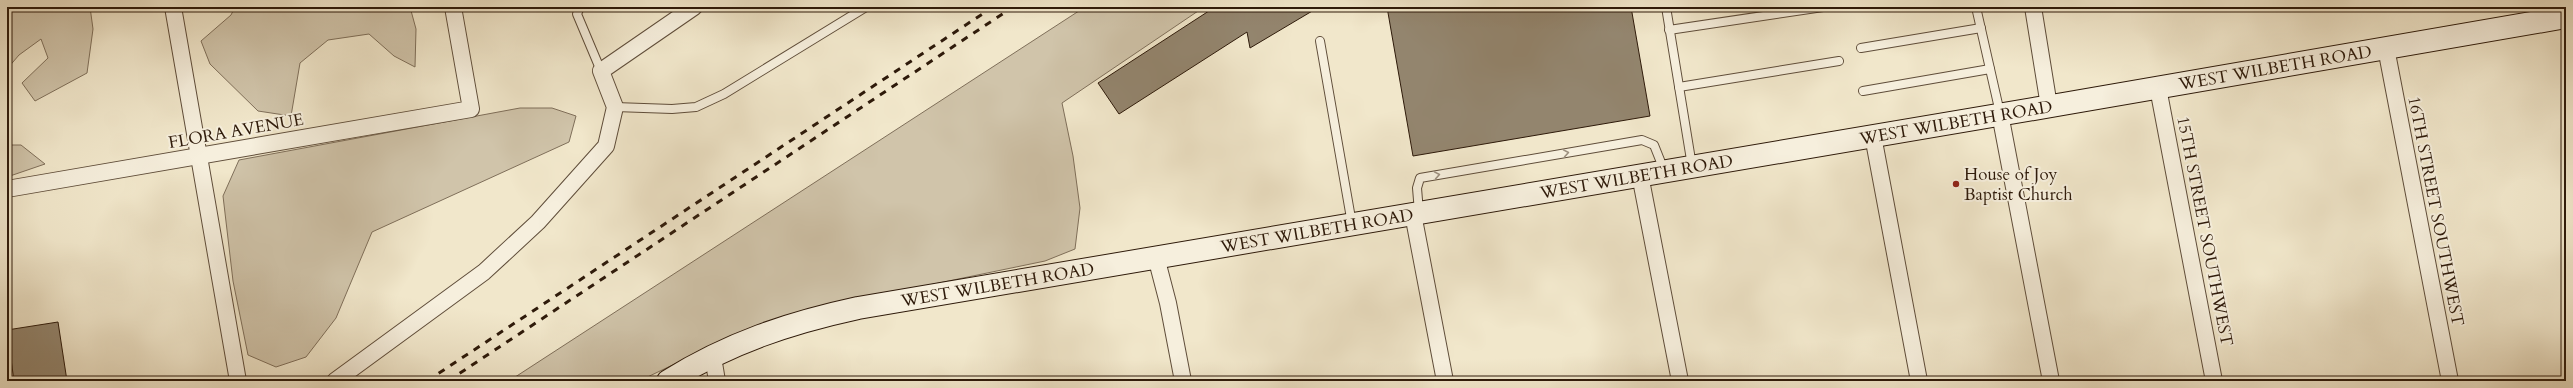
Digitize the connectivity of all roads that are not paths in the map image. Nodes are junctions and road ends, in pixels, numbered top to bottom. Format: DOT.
graph roads {
  1 [pos="173,7"];
  2 [pos="453,7"];
  3 [pos="580,7"];
  4 [pos="694,7"];
  5 [pos="866,7"];
  6 [pos="1666,7"];
  7 [pos="1822,7"];
  8 [pos="1976,7"];
  9 [pos="2033,7"];
  10 [pos="2566,17"];
  11 [pos="1981,28"];
  12 [pos="1669,30"];
  13 [pos="1320,41"];
  14 [pos="1861,48"];
  15 [pos="2386,48"];
  16 [pos="1839,61"];
  17 [pos="1990,69"];
  18 [pos="601,72"];
  19 [pos="1679,87"];
  20 [pos="2158,88"];
  21 [pos="1863,91"];
  22 [pos="615,106"];
  23 [pos="2049,106"];
  24 [pos="2000,114"];
  25 [pos="1873,136"];
  26 [pos="199,157"];
  27 [pos="1692,166"];
  28 [pos="1664,170"];
  29 [pos="1640,175"];
  30 [pos="7,189"];
  31 [pos="1416,214"];
  32 [pos="1352,225"];
  33 [pos="1156,257"];
  34 [pos="713,357"];
  35 [pos="238,381"];
  36 [pos="335,381"];
  37 [pos="668,381"];
  38 [pos="717,381"];
  39 [pos="1183,381"];
  40 [pos="1445,381"];
  41 [pos="1680,381"];
  42 [pos="1920,381"];
  43 [pos="2050,381"];
  44 [pos="2214,381"];
  45 [pos="2450,381"];
  1 -- 26 [label="street"];
  2 -- 26 [label="street, FLORA AVENUE"];
  3 -- 18 [label="lane"];
  4 -- 18 [label="street"];
  5 -- 22 [label="lane"];
  6 -- 12 [label="lane"];
  7 -- 12 [label="lane"];
  8 -- 11 [label="lane"];
  9 -- 23 [label="street"];
  10 -- 15 [label="main road, WEST WILBETH ROAD"];
  11 -- 14 [label="lane"];
  11 -- 17 [label="lane"];
  12 -- 19 [label="lane"];
  13 -- 32 [label="lane"];
  15 -- 20 [label="main road, WEST WILBETH ROAD"];
  15 -- 45 [label="street, 16TH STREET SOUTHWEST"];
  16 -- 19 [label="lane"];
  17 -- 21 [label="lane"];
  17 -- 24 [label="lane"];
  18 -- 22 [label="street"];
  19 -- 27 [label="lane"];
  20 -- 23 [label="main road, WEST WILBETH ROAD"];
  20 -- 44 [label="street, 15TH STREET SOUTHWEST"];
  22 -- 36 [label="street"];
  23 -- 24 [label="main road, WEST WILBETH ROAD"];
  24 -- 25 [label="main road, WEST WILBETH ROAD"];
  24 -- 43 [label="street"];
  25 -- 27 [label="main road, WEST WILBETH ROAD"];
  25 -- 42 [label="street"];
  26 -- 30 [label="street, FLORA AVENUE"];
  26 -- 35 [label="street"];
  27 -- 28 [label="main road, WEST WILBETH ROAD"];
  28 -- 29 [label="main road, WEST WILBETH ROAD"];
  31 -- 28 [label="lane, one-way"];
  29 -- 31 [label="main road, WEST WILBETH ROAD"];
  29 -- 41 [label="street"];
  31 -- 32 [label="main road, WEST WILBETH ROAD"];
  31 -- 40 [label="street"];
  32 -- 33 [label="main road, WEST WILBETH ROAD"];
  33 -- 34 [label="main road, WEST WILBETH ROAD"];
  33 -- 39 [label="street"];
  34 -- 37 [label="main road, WEST WILBETH ROAD"];
  34 -- 38 [label="street"];
}
